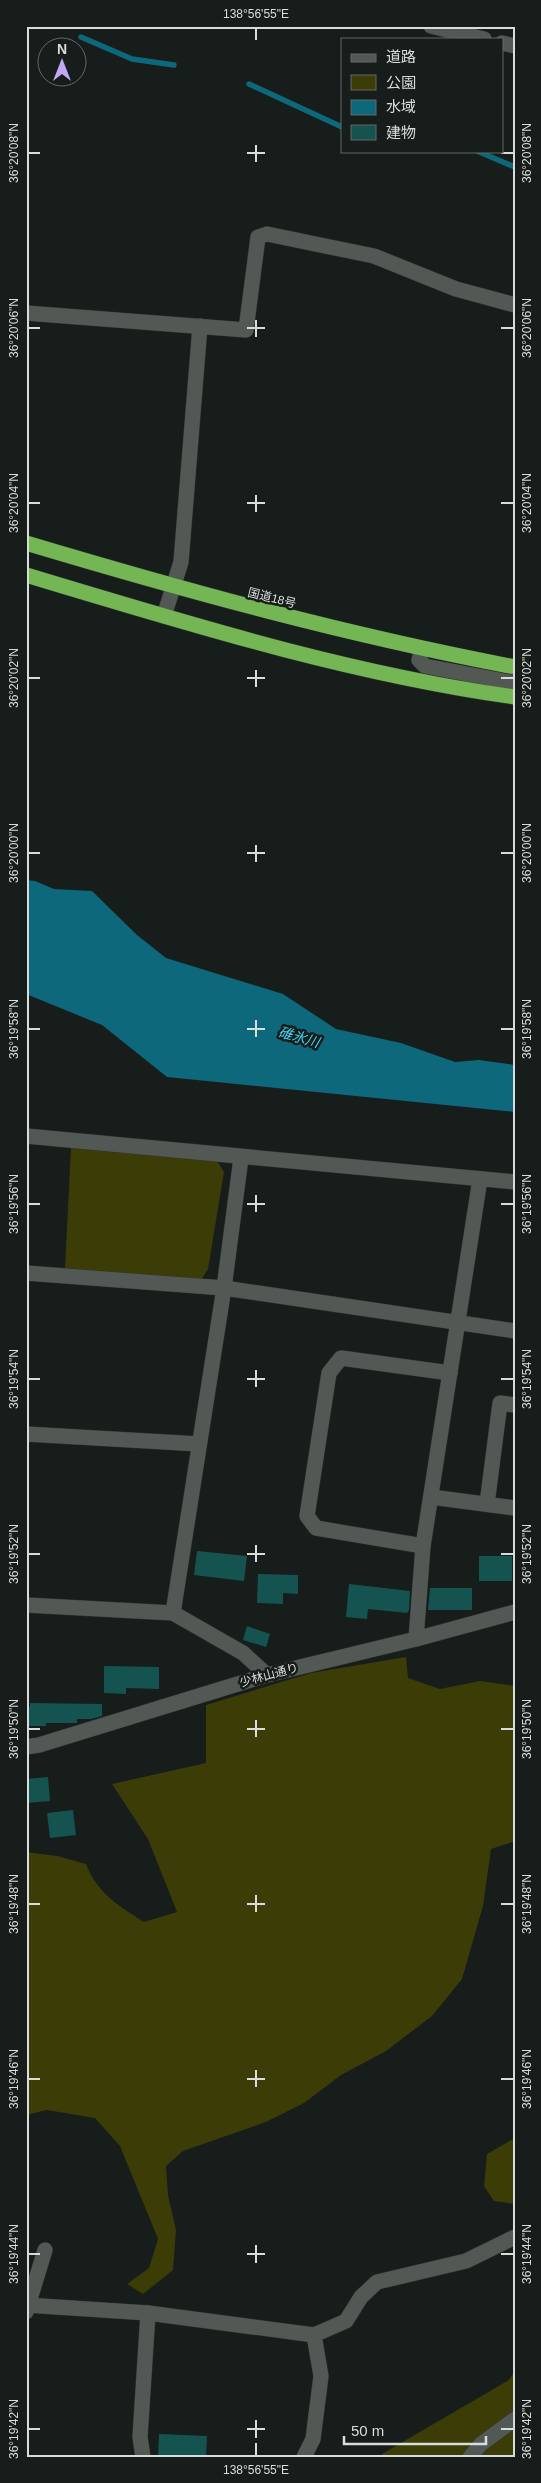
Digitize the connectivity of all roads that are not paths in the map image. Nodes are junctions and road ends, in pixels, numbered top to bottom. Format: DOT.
graph roads {
  1 [pos="431,26"];
  2 [pos="480,38"];
  3 [pos="515,305"];
  4 [pos="26,313"];
  5 [pos="200,326"];
  6 [pos="26,543"];
  7 [pos="26,575"];
  8 [pos="174,587"];
  9 [pos="164,616"];
  10 [pos="422,649"];
  11 [pos="515,667"];
  12 [pos="515,683"];
  13 [pos="515,697"];
  14 [pos="26,1136"];
  15 [pos="241,1158"];
  16 [pos="480,1179"];
  17 [pos="515,1182"];
  18 [pos="26,1273"];
  19 [pos="224,1288"];
  20 [pos="457,1322"];
  21 [pos="515,1331"];
  22 [pos="450,1373"];
  23 [pos="515,1405"];
  24 [pos="26,1434"];
  25 [pos="199,1444"];
  26 [pos="430,1497"];
  27 [pos="487,1504"];
  28 [pos="515,1508"];
  29 [pos="423,1546"];
  30 [pos="26,1604"];
  31 [pos="515,1612"];
  32 [pos="173,1613"];
  33 [pos="416,1639"];
  34 [pos="267,1675"];
  35 [pos="26,1747"];
  36 [pos="515,2237"];
  37 [pos="45,2250"];
  38 [pos="27,2307"];
  39 [pos="148,2313"];
  40 [pos="314,2335"];
  41 [pos="515,2419"];
  42 [pos="143,2457"];
  43 [pos="304,2457"];
  44 [pos="470,2457"];
  1 -- 2 [label="street"];
  3 -- 5 [label="street"];
  4 -- 5 [label="street"];
  5 -- 8 [label="street"];
  6 -- 8 [label="highway, 国道18号"];
  7 -- 9 [label="highway"];
  8 -- 9 [label="street"];
  8 -- 10 [label="highway, 国道18号"];
  9 -- 13 [label="highway"];
  10 -- 11 [label="highway, 国道18号"];
  10 -- 12 [label="street"];
  14 -- 15 [label="street"];
  15 -- 16 [label="street"];
  15 -- 19 [label="street"];
  16 -- 17 [label="street"];
  16 -- 20 [label="street"];
  18 -- 19 [label="street"];
  19 -- 20 [label="street"];
  19 -- 25 [label="street"];
  20 -- 21 [label="street"];
  20 -- 22 [label="street"];
  22 -- 26 [label="street"];
  22 -- 29 [label="street"];
  23 -- 27 [label="street"];
  24 -- 25 [label="street"];
  25 -- 32 [label="street"];
  26 -- 27 [label="street"];
  26 -- 29 [label="street"];
  27 -- 28 [label="street"];
  29 -- 33 [label="street"];
  30 -- 32 [label="street"];
  31 -- 33 [label="street, 少林山通り"];
  32 -- 34 [label="street"];
  33 -- 34 [label="street, 少林山通り"];
  34 -- 35 [label="street, 少林山通り"];
  36 -- 40 [label="street"];
  37 -- 38 [label="street"];
  38 -- 39 [label="street"];
  39 -- 40 [label="street"];
  39 -- 42 [label="street"];
  40 -- 43 [label="street"];
  41 -- 44 [label="street"];
}
